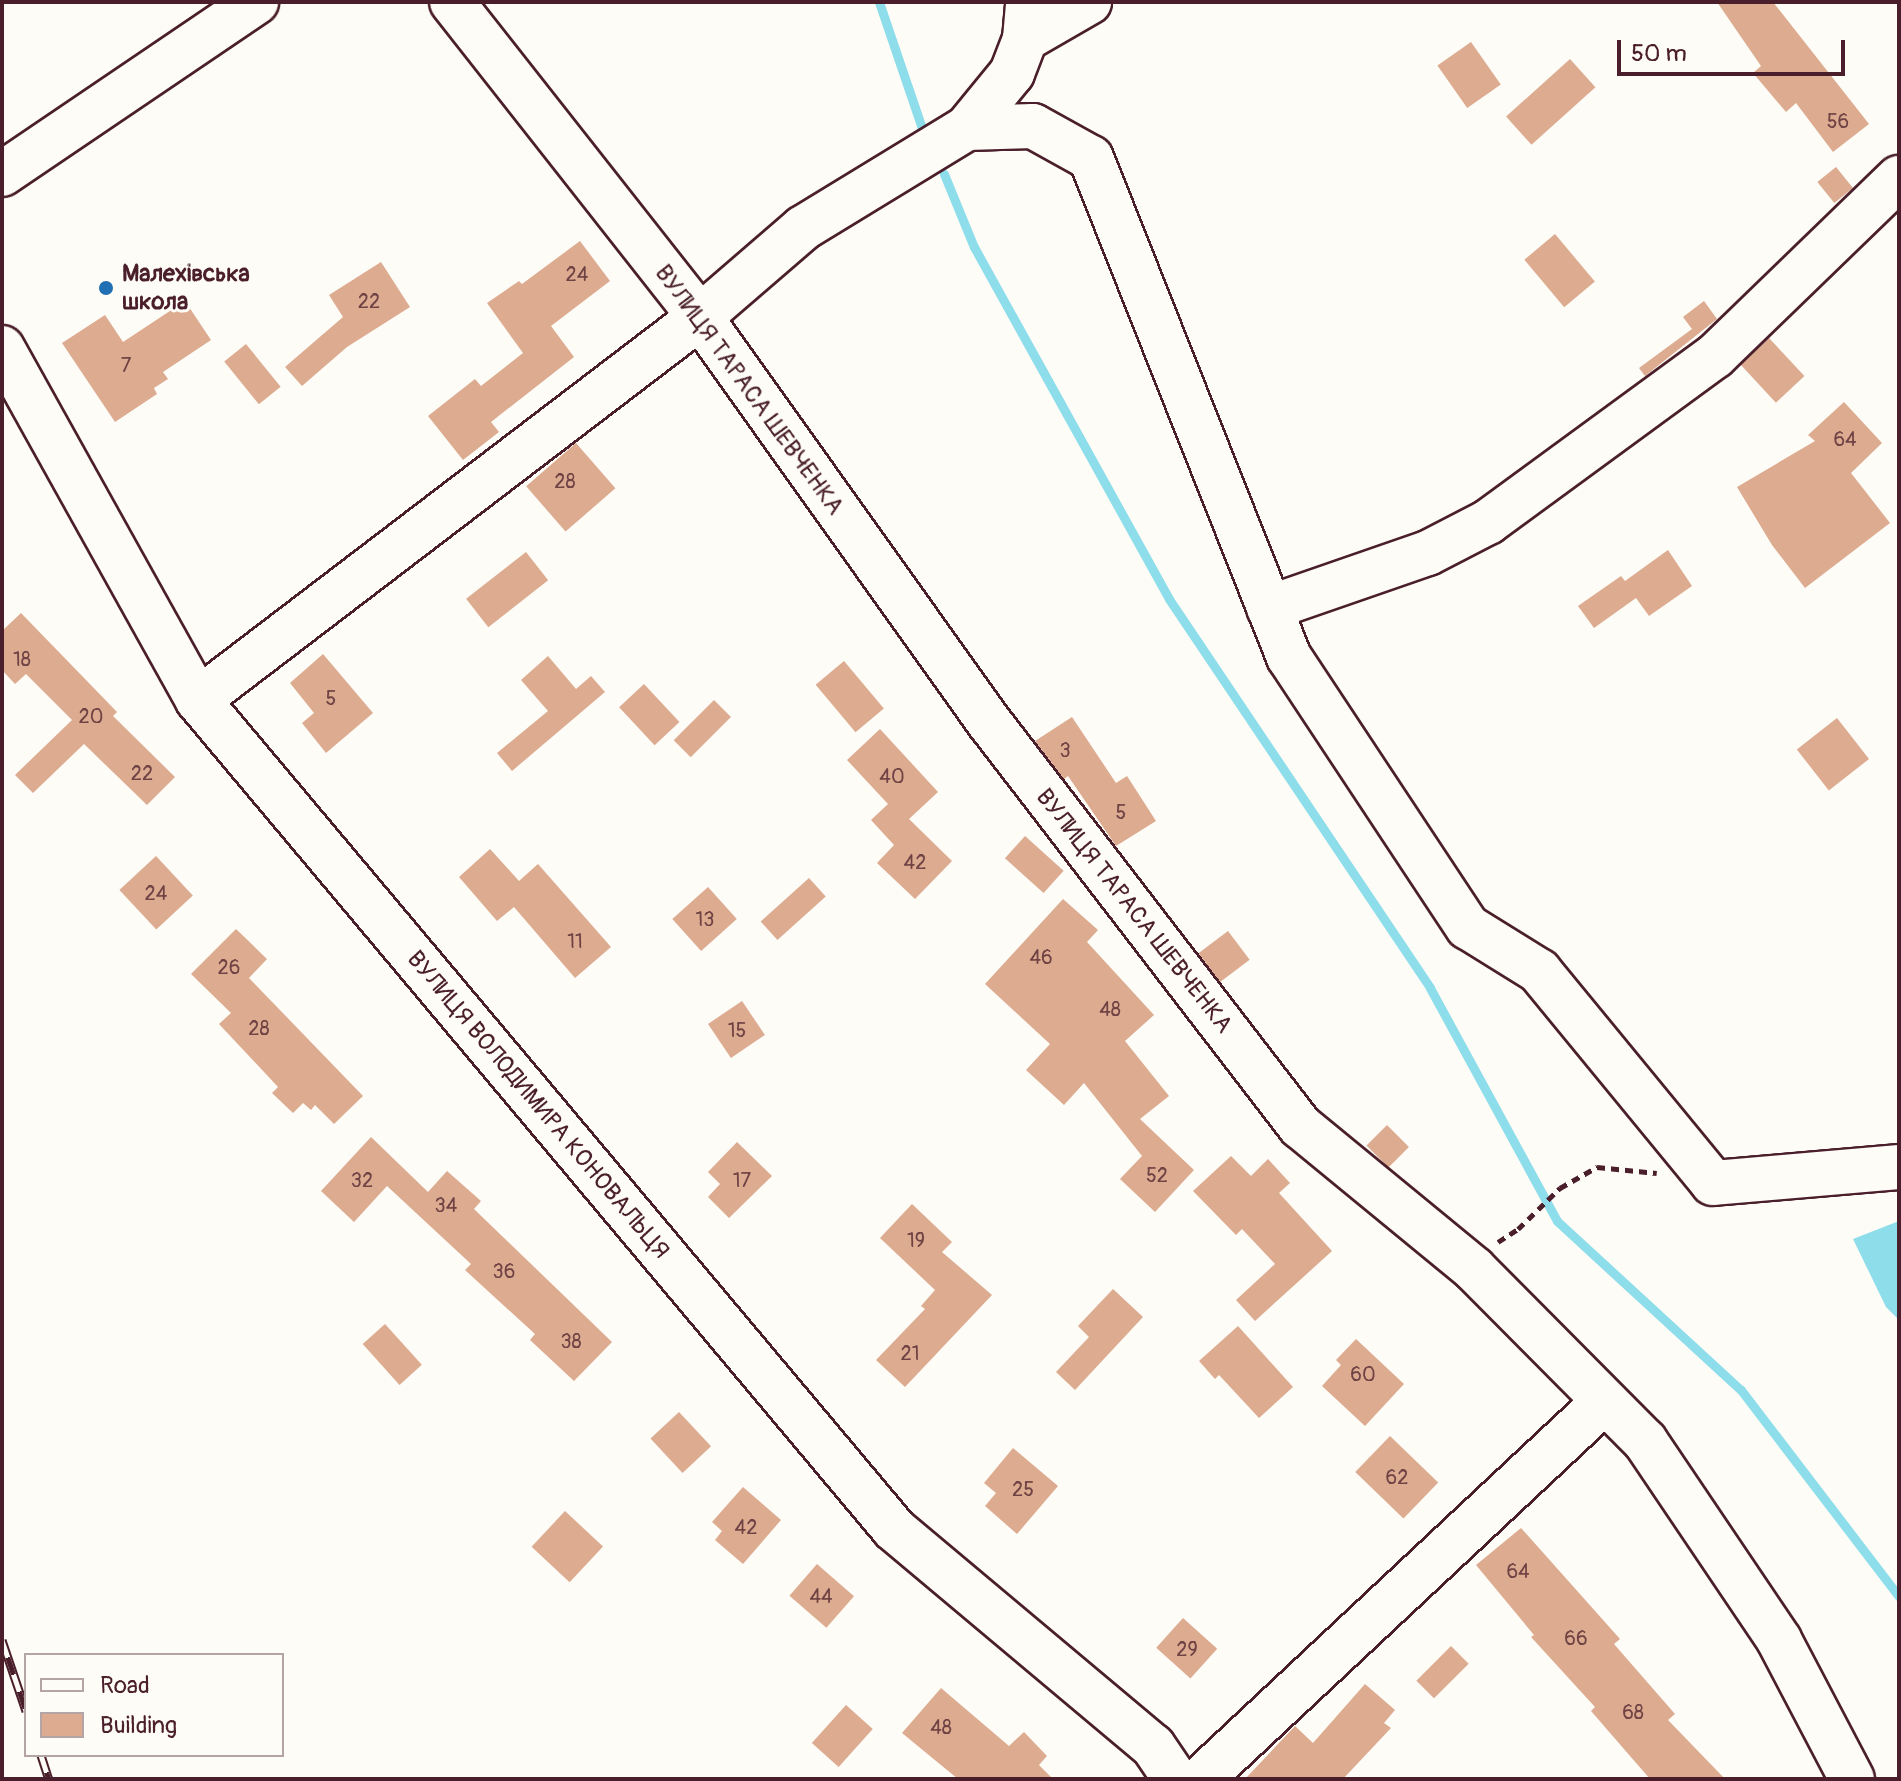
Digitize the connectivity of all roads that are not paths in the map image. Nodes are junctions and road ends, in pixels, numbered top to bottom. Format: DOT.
graph roads {
  1 [pos="256,2"];
  2 [pos="452,2"];
  3 [pos="1089,2"];
  4 [pos="1027,20"];
  5 [pos="967,128"];
  6 [pos="2,174"];
  7 [pos="1899,178"];
  8 [pos="700,317"];
  9 [pos="2,348"];
  10 [pos="1269,608"];
  11 [pos="198,700"];
  12 [pos="1899,1167"];
  13 [pos="1605,1401"];
  14 [pos="1175,1779"];
  15 [pos="1201,1779"];
  16 [pos="1852,1779"];
  1 -- 6 [label="street"];
  2 -- 8 [label="street, ВУЛИЦЯ ТАРАСА ШЕВЧЕНКА"];
  3 -- 4 [label="street"];
  4 -- 5 [label="street"];
  5 -- 8 [label="street"];
  5 -- 10 [label="street"];
  7 -- 10 [label="street"];
  8 -- 11 [label="street"];
  8 -- 13 [label="street, ВУЛИЦЯ ТАРАСА ШЕВЧЕНКА"];
  9 -- 11 [label="street, ВУЛИЦЯ ВОЛОДИМИРА КОНОВАЛЬЦЯ"];
  10 -- 12 [label="street"];
  11 -- 14 [label="street, ВУЛИЦЯ ВОЛОДИМИРА КОНОВАЛЬЦЯ"];
  13 -- 15 [label="street"];
  13 -- 16 [label="street, ВУЛИЦЯ ТАРАСА ШЕВЧЕНКА"];
}
